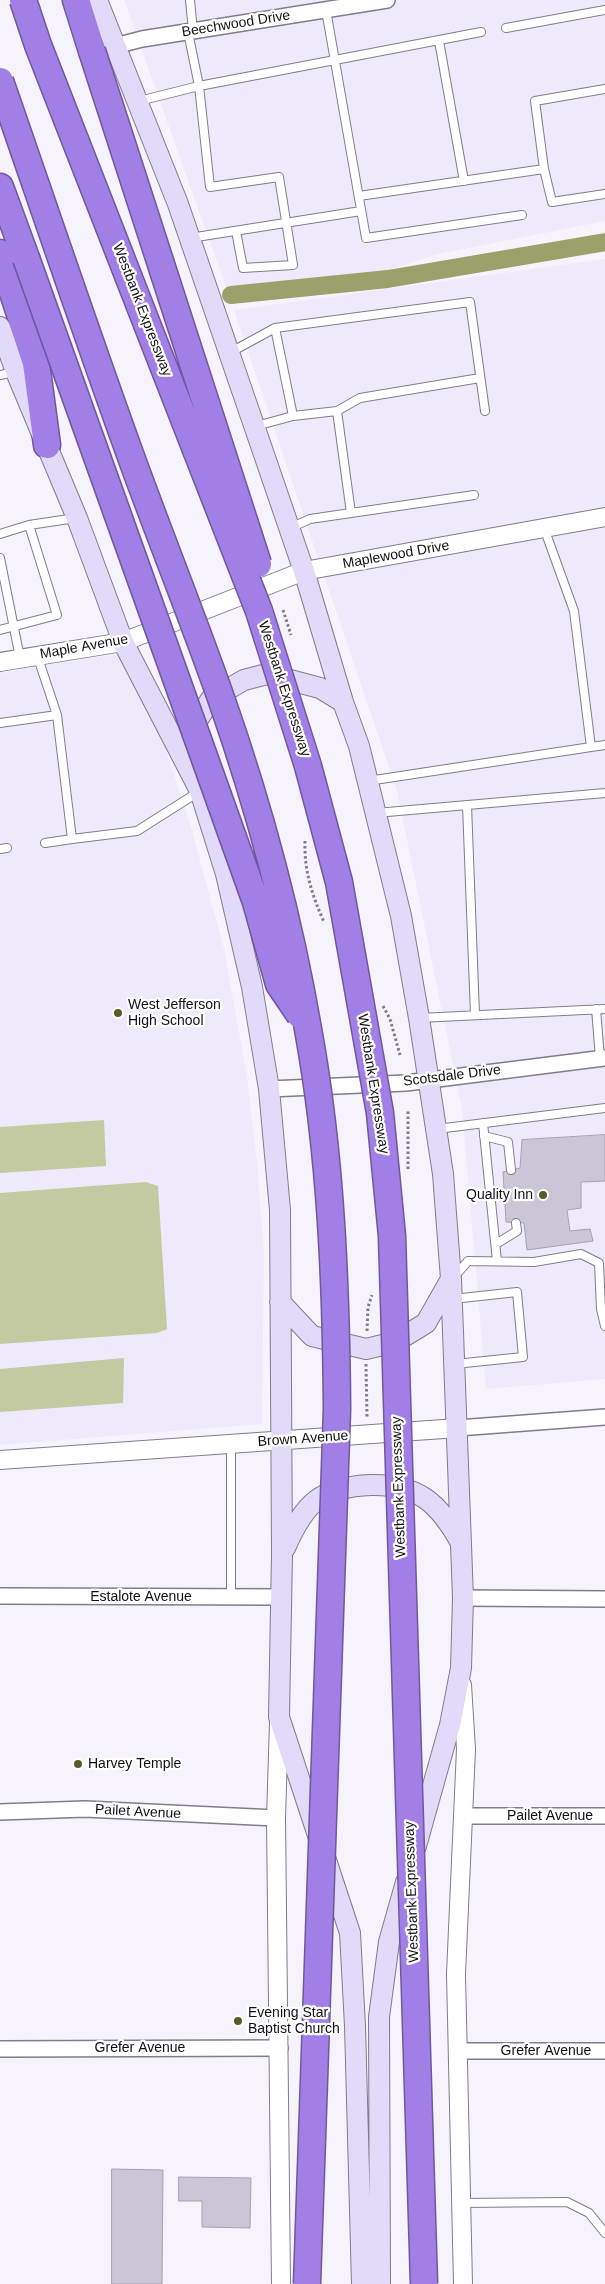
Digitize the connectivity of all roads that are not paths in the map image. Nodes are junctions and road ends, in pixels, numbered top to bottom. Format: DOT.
graph roads {
  1 [pos="23,0"];
  2 [pos="76,0"];
  3 [pos="97,0"];
  4 [pos="190,0"];
  5 [pos="387,0"];
  6 [pos="326,10"];
  7 [pos="605,10"];
  8 [pos="506,28"];
  9 [pos="191,32"];
  10 [pos="481,32"];
  11 [pos="439,40"];
  12 [pos="103,49"];
  13 [pos="335,61"];
  14 [pos="0,81"];
  15 [pos="199,86"];
  16 [pos="605,89"];
  17 [pos="137,101"];
  18 [pos="544,169"];
  19 [pos="464,181"];
  20 [pos="0,186"];
  21 [pos="605,194"];
  22 [pos="359,196"];
  23 [pos="361,211"];
  24 [pos="522,215"];
  25 [pos="288,223"];
  26 [pos="236,231"];
  27 [pos="190,238"];
  28 [pos="0,253"];
  29 [pos="0,327"];
  30 [pos="275,328"];
  31 [pos="229,353"];
  32 [pos="8,373"];
  33 [pos="480,378"];
  34 [pos="336,411"];
  35 [pos="485,412"];
  36 [pos="293,416"];
  37 [pos="254,426"];
  38 [pos="46,445"];
  39 [pos="474,495"];
  40 [pos="352,513"];
  41 [pos="605,517"];
  42 [pos="77,518"];
  43 [pos="29,525"];
  44 [pos="544,528"];
  45 [pos="289,529"];
  46 [pos="0,534"];
  47 [pos="0,558"];
  48 [pos="304,571"];
  49 [pos="194,614"];
  50 [pos="14,627"];
  51 [pos="0,630"];
  52 [pos="123,642"];
  53 [pos="28,656"];
  54 [pos="0,662"];
  55 [pos="343,702"];
  56 [pos="57,715"];
  57 [pos="0,723"];
  58 [pos="605,745"];
  59 [pos="591,747"];
  60 [pos="308,766"];
  61 [pos="188,768"];
  62 [pos="368,781"];
  63 [pos="200,791"];
  64 [pos="605,793"];
  65 [pos="467,806"];
  66 [pos="376,814"];
  67 [pos="72,839"];
  68 [pos="45,842"];
  69 [pos="601,1009"];
  70 [pos="475,1015"];
  71 [pos="419,1018"];
  72 [pos="308,1029"];
  73 [pos="603,1058"];
  74 [pos="429,1079"];
  75 [pos="269,1089"];
  76 [pos="605,1108"];
  77 [pos="483,1123"];
  78 [pos="437,1129"];
  79 [pos="484,1136"];
  80 [pos="511,1170"];
  81 [pos="516,1223"];
  82 [pos="496,1244"];
  83 [pos="497,1261"];
  84 [pos="452,1279"];
  85 [pos="452,1299"];
  86 [pos="280,1302"];
  87 [pos="605,1326"];
  88 [pos="455,1364"];
  89 [pos="605,1417"];
  90 [pos="458,1428"];
  91 [pos="280,1441"];
  92 [pos="231,1444"];
  93 [pos="0,1460"];
  94 [pos="462,1545"];
  95 [pos="282,1554"];
  96 [pos="0,1596"];
  97 [pos="231,1597"];
  98 [pos="282,1598"];
  99 [pos="463,1598"];
  100 [pos="605,1598"];
  101 [pos="461,1668"];
  102 [pos="279,1717"];
  103 [pos="0,1812"];
  104 [pos="464,1816"];
  105 [pos="605,1816"];
  106 [pos="276,1818"];
  107 [pos="280,2048"];
  108 [pos="0,2049"];
  109 [pos="457,2051"];
  110 [pos="605,2051"];
  111 [pos="461,2203"];
  112 [pos="605,2233"];
  113 [pos="282,2284"];
  114 [pos="307,2284"];
  115 [pos="362,2284"];
  116 [pos="380,2284"];
  117 [pos="424,2284"];
  118 [pos="463,2284"];
  1 -- 60 [label="highway, Westbank Expressway, bridge"];
  2 -- 12 [label="highway"];
  3 -- 12 [label="main road"];
  4 -- 9 [label="lane"];
  5 -- 6 [label="street, Beechwood Drive"];
  6 -- 9 [label="street, Beechwood Drive"];
  6 -- 13 [label="lane"];
  7 -- 8 [label="lane"];
  9 -- 12 [label="street, Beechwood Drive"];
  9 -- 15 [label="lane"];
  10 -- 11 [label="lane"];
  11 -- 13 [label="lane"];
  11 -- 19 [label="lane"];
  12 -- 17 [label="main road"];
  12 -- 60 [label="highway, bridge"];
  13 -- 15 [label="lane"];
  13 -- 22 [label="lane"];
  14 -- 72 [label="highway, bridge"];
  15 -- 17 [label="lane"];
  15 -- 25 [label="lane"];
  16 -- 18 [label="lane"];
  17 -- 27 [label="main road"];
  18 -- 19 [label="lane"];
  18 -- 21 [label="lane"];
  19 -- 22 [label="lane"];
  20 -- 72 [label="highway, bridge"];
  22 -- 23 [label="lane"];
  23 -- 24 [label="lane"];
  23 -- 25 [label="lane"];
  25 -- 26 [label="lane"];
  25 -- 26 [label="lane"];
  26 -- 27 [label="lane"];
  27 -- 31 [label="main road"];
  28 -- 38 [label="highway"];
  29 -- 32 [label="main road"];
  30 -- 31 [label="lane"];
  30 -- 33 [label="lane"];
  30 -- 36 [label="lane"];
  31 -- 37 [label="main road"];
  32 -- 38 [label="main road"];
  33 -- 34 [label="lane"];
  33 -- 35 [label="lane"];
  34 -- 36 [label="lane"];
  34 -- 40 [label="lane"];
  36 -- 37 [label="lane"];
  37 -- 45 [label="main road"];
  38 -- 42 [label="main road"];
  39 -- 40 [label="lane"];
  40 -- 45 [label="lane"];
  41 -- 44 [label="street, Maplewood Drive"];
  42 -- 43 [label="lane"];
  42 -- 52 [label="main road"];
  43 -- 46 [label="lane"];
  43 -- 50 [label="lane"];
  44 -- 48 [label="street, Maplewood Drive"];
  44 -- 59 [label="lane"];
  45 -- 48 [label="main road"];
  47 -- 50 [label="lane"];
  48 -- 49 [label="street, Maplewood Drive"];
  48 -- 55 [label="main road"];
  49 -- 52 [label="street, Maple Avenue"];
  50 -- 51 [label="lane"];
  50 -- 53 [label="lane"];
  52 -- 53 [label="street, Maple Avenue"];
  52 -- 61 [label="main road"];
  53 -- 54 [label="street, Maple Avenue"];
  53 -- 56 [label="lane"];
  55 -- 61 [label="main road"];
  55 -- 62 [label="main road"];
  56 -- 57 [label="lane"];
  56 -- 67 [label="lane"];
  58 -- 59 [label="lane"];
  59 -- 62 [label="lane"];
  60 -- 117 [label="highway, Westbank Expressway, bridge"];
  61 -- 63 [label="main road"];
  62 -- 66 [label="main road"];
  63 -- 67 [label="lane"];
  63 -- 75 [label="main road"];
  64 -- 65 [label="lane"];
  65 -- 66 [label="lane"];
  65 -- 70 [label="lane"];
  66 -- 71 [label="main road"];
  67 -- 68 [label="lane"];
  69 -- 70 [label="lane"];
  69 -- 73 [label="lane"];
  70 -- 71 [label="lane"];
  71 -- 74 [label="main road"];
  72 -- 114 [label="highway, bridge"];
  73 -- 74 [label="street, Scotsdale Drive"];
  74 -- 75 [label="street, Scotsdale Drive"];
  74 -- 78 [label="main road"];
  75 -- 86 [label="main road"];
  76 -- 77 [label="lane"];
  77 -- 78 [label="lane"];
  77 -- 79 [label="lane"];
  78 -- 84 [label="main road"];
  79 -- 80 [label="lane"];
  79 -- 82 [label="lane"];
  81 -- 82 [label="lane"];
  82 -- 83 [label="lane"];
  83 -- 84 [label="lane"];
  83 -- 87 [label="lane"];
  84 -- 85 [label="main road"];
  84 -- 86 [label="main road"];
  85 -- 88 [label="main road"];
  85 -- 88 [label="lane"];
  86 -- 91 [label="main road"];
  88 -- 90 [label="main road"];
  89 -- 90 [label="street, Brown Avenue"];
  90 -- 91 [label="street, Brown Avenue"];
  90 -- 94 [label="main road"];
  91 -- 92 [label="street, Brown Avenue"];
  91 -- 95 [label="main road"];
  92 -- 93 [label="street, Brown Avenue"];
  92 -- 97 [label="lane"];
  94 -- 95 [label="main road"];
  94 -- 99 [label="main road"];
  95 -- 98 [label="main road"];
  96 -- 97 [label="street, Estalote Avenue"];
  97 -- 98 [label="street, Estalote Avenue"];
  98 -- 102 [label="main road"];
  99 -- 100 [label="street"];
  99 -- 101 [label="main road"];
  101 -- 104 [label="street"];
  101 -- 116 [label="main road"];
  102 -- 106 [label="street"];
  102 -- 115 [label="main road"];
  103 -- 106 [label="street, Pailet Avenue"];
  104 -- 105 [label="street, Pailet Avenue"];
  104 -- 109 [label="street"];
  106 -- 107 [label="street"];
  107 -- 108 [label="street, Grefer Avenue"];
  107 -- 113 [label="street"];
  109 -- 110 [label="street, Grefer Avenue"];
  109 -- 111 [label="street"];
  111 -- 112 [label="lane"];
  111 -- 118 [label="street"];
}
